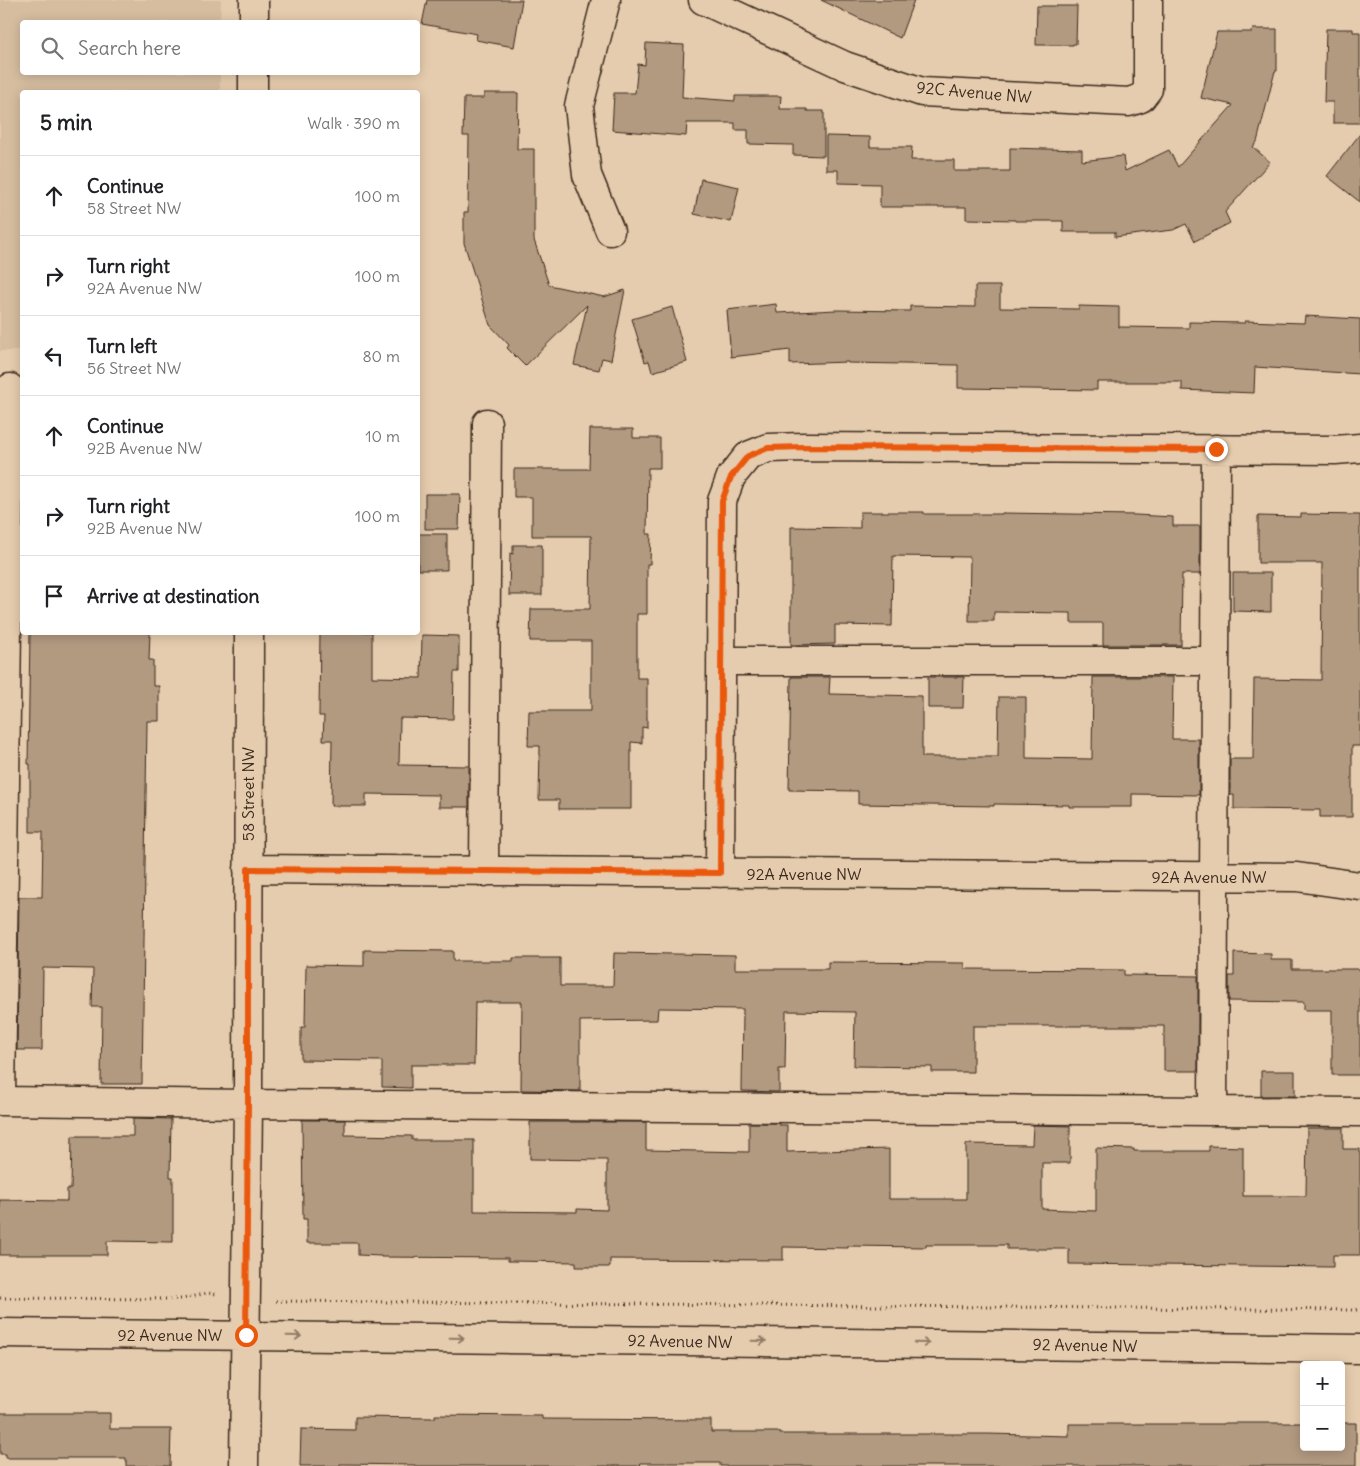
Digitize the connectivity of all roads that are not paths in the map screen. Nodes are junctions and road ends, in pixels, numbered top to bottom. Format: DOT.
graph roads {
  1 [pos="254,0"];
  2 [pos="606,0"];
  3 [pos="703,0"];
  4 [pos="1148,0"];
  5 [pos="254,20"];
  6 [pos="253,75"];
  7 [pos="253,90"];
  8 [pos="610,231"];
  9 [pos="11,388"];
  10 [pos="487,423"];
  11 [pos="1360,448"];
  12 [pos="1216,449"];
  13 [pos="249,635"];
  14 [pos="721,661"];
  15 [pos="1215,661"];
  16 [pos="248,869"];
  17 [pos="484,872"];
  18 [pos="720,873"];
  19 [pos="1214,877"];
  20 [pos="1360,886"];
  21 [pos="0,1101"];
  22 [pos="248,1104"];
  23 [pos="1213,1111"];
  24 [pos="1360,1112"];
  25 [pos="0,1333"];
  26 [pos="246,1335"];
  27 [pos="1360,1349"];
  28 [pos="244,1466"];
  1 -- 5 [label="street"];
  2 -- 8 [label="street"];
  3 -- 4 [label="street, 92C Avenue NW"];
  6 -- 7 [label="street"];
  9 -- 21 [label="street"];
  10 -- 17 [label="street"];
  11 -- 12 [label="street"];
  12 -- 14 [label="street"];
  12 -- 15 [label="street"];
  13 -- 16 [label="street, 58 Street NW"];
  14 -- 15 [label="street"];
  14 -- 18 [label="street"];
  15 -- 19 [label="street"];
  16 -- 17 [label="street, 92A Avenue NW"];
  16 -- 22 [label="street, 58 Street NW"];
  17 -- 18 [label="street, 92A Avenue NW"];
  18 -- 19 [label="street, 92A Avenue NW"];
  19 -- 20 [label="street, 92A Avenue NW"];
  19 -- 23 [label="street"];
  21 -- 22 [label="street"];
  22 -- 23 [label="street"];
  22 -- 26 [label="street, 58 Street NW"];
  23 -- 24 [label="street"];
  25 -- 26 [label="street, 92 Avenue NW"];
  26 -- 27 [label="street, 92 Avenue NW, one-way"];
  26 -- 28 [label="street, 58 Street NW"];
}
